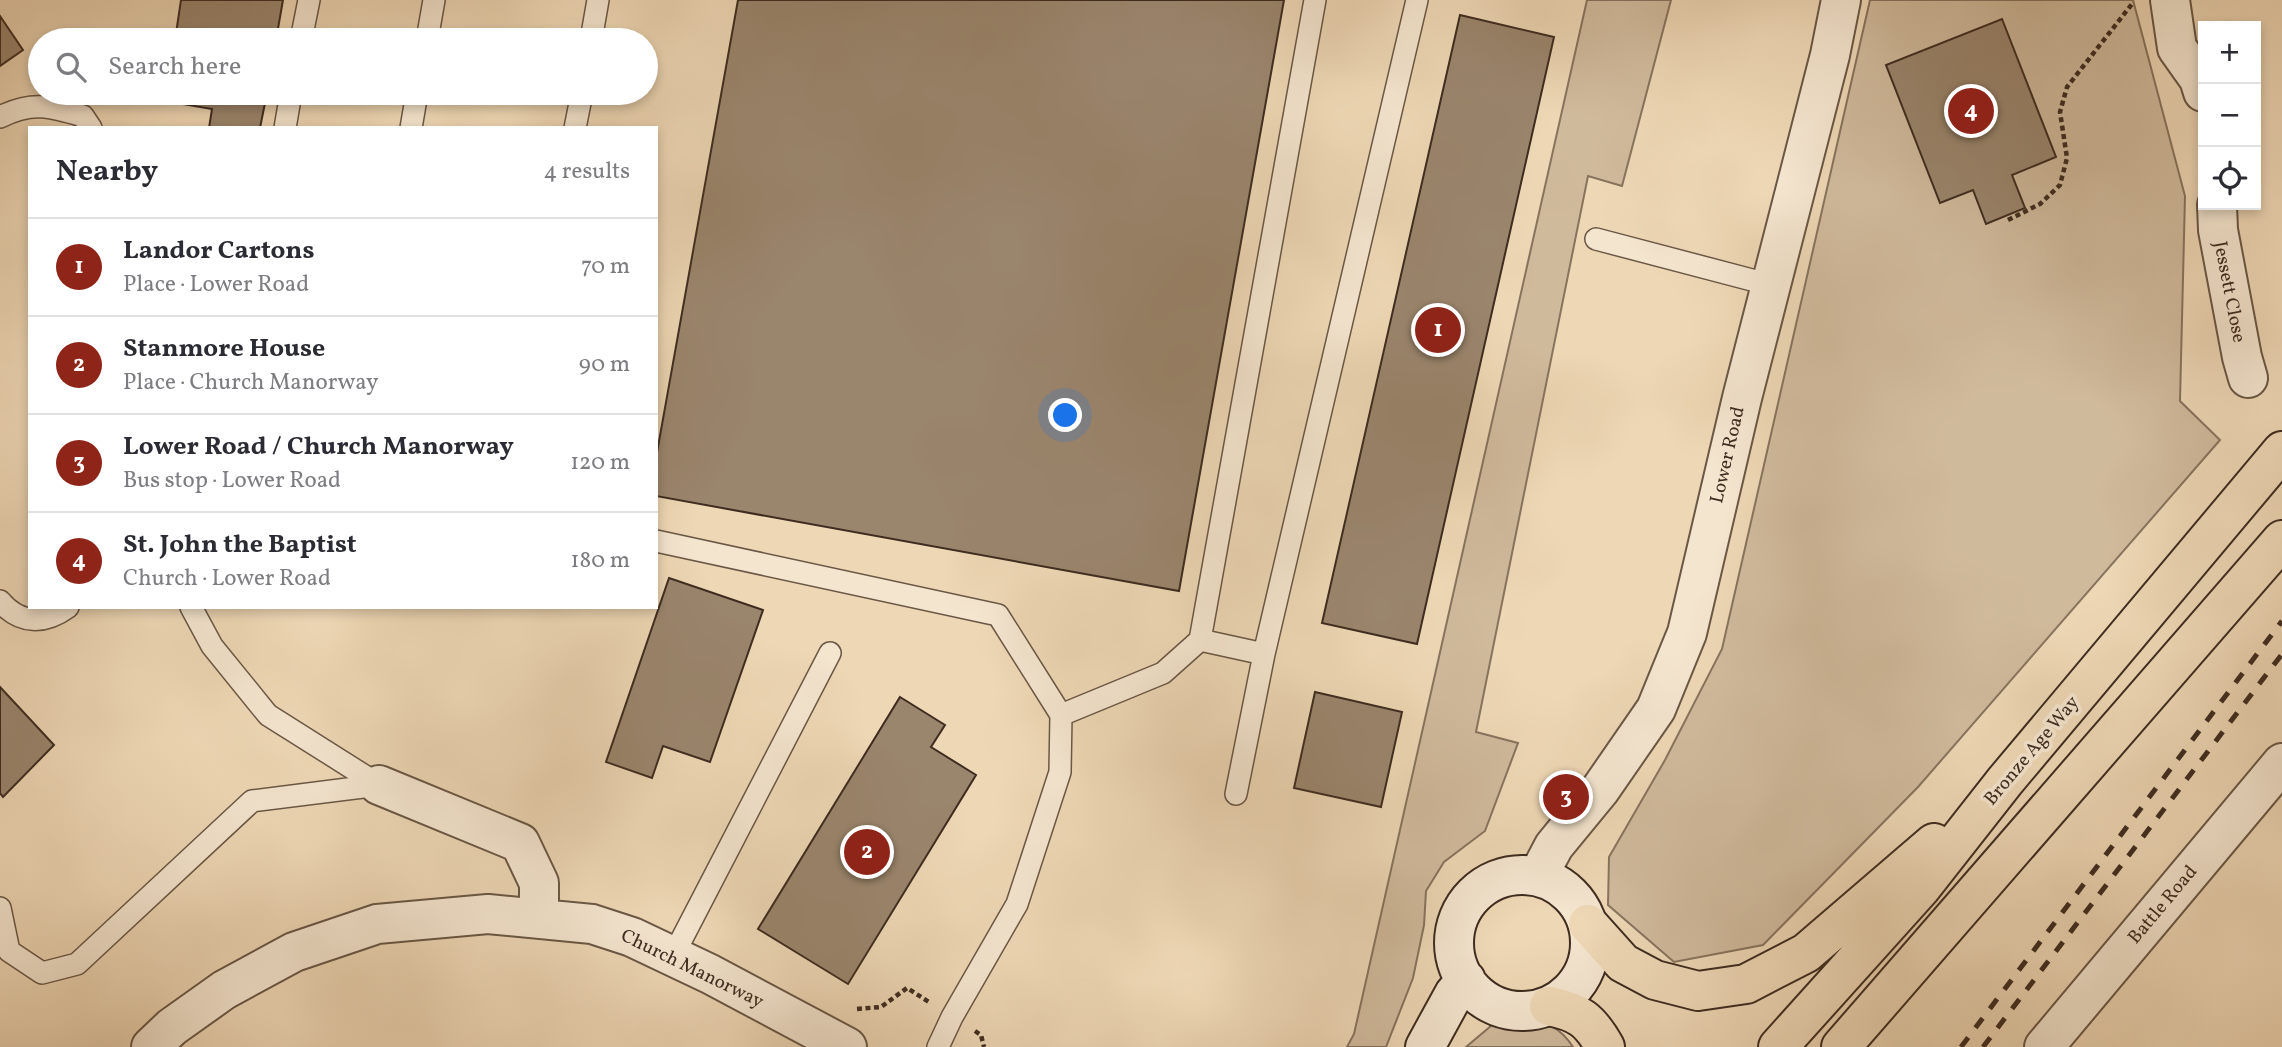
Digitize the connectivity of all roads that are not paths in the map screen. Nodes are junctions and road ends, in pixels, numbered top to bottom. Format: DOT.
graph roads {
  1 [pos="309,0"];
  2 [pos="434,0"];
  3 [pos="598,0"];
  4 [pos="1315,0"];
  5 [pos="1417,0"];
  6 [pos="1841,0"];
  7 [pos="2174,4"];
  8 [pos="303,28"];
  9 [pos="428,28"];
  10 [pos="593,28"];
  11 [pos="2201,84"];
  12 [pos="289,105"];
  13 [pos="415,105"];
  14 [pos="580,105"];
  15 [pos="0,117"];
  16 [pos="90,126"];
  17 [pos="285,126"];
  18 [pos="411,126"];
  19 [pos="575,126"];
  20 [pos="2217,210"];
  21 [pos="1596,239"];
  22 [pos="1771,285"];
  23 [pos="2248,378"];
  24 [pos="2282,451"];
  25 [pos="2282,540"];
  26 [pos="658,541"];
  27 [pos="0,601"];
  28 [pos="65,609"];
  29 [pos="192,609"];
  30 [pos="1200,640"];
  31 [pos="830,653"];
  32 [pos="1264,654"];
  33 [pos="1061,715"];
  34 [pos="2282,763"];
  35 [pos="2006,781"];
  36 [pos="379,785"];
  37 [pos="1236,794"];
  38 [pos="1538,876"];
  39 [pos="0,908"];
  40 [pos="539,918"];
  41 [pos="1588,924"];
  42 [pos="673,956"];
  43 [pos="1466,980"];
  44 [pos="1549,1006"];
  45 [pos="796,1035"];
  46 [pos="1847,1042"];
  47 [pos="151,1047"];
  48 [pos="846,1047"];
  49 [pos="938,1047"];
  50 [pos="1425,1047"];
  51 [pos="1605,1047"];
  52 [pos="1778,1047"];
  53 [pos="2044,1047"];
  1 -- 8 [label="lane"];
  2 -- 9 [label="lane"];
  3 -- 10 [label="lane"];
  4 -- 30 [label="lane"];
  5 -- 32 [label="lane"];
  6 -- 22 [label="street, Lower Road"];
  7 -- 11 [label="street"];
  12 -- 17 [label="lane"];
  13 -- 18 [label="lane"];
  14 -- 19 [label="lane"];
  15 -- 16 [label="lane"];
  20 -- 23 [label="street, Jessett Close"];
  21 -- 22 [label="lane"];
  22 -- 38 [label="street, Lower Road"];
  24 -- 35 [label="main road, Bronze Age Way"];
  25 -- 46 [label="main road"];
  26 -- 33 [label="lane"];
  27 -- 28 [label="lane"];
  29 -- 36 [label="lane"];
  30 -- 32 [label="lane"];
  30 -- 33 [label="lane"];
  31 -- 42 [label="lane"];
  32 -- 37 [label="lane"];
  33 -- 49 [label="lane"];
  34 -- 53 [label="street, Battle Road"];
  35 -- 41 [label="main road"];
  35 -- 52 [label="main road, Bronze Age Way"];
  36 -- 39 [label="lane"];
  36 -- 40 [label="street"];
  38 -- 41 [label="street"];
  38 -- 43 [label="street"];
  40 -- 42 [label="street, Church Manorway"];
  40 -- 47 [label="street, Church Manorway"];
  41 -- 44 [label="street"];
  42 -- 45 [label="street, Church Manorway"];
  43 -- 44 [label="street"];
  43 -- 50 [label="street"];
  44 -- 51 [label="main road"];
  45 -- 48 [label="street, Church Manorway"];
}
